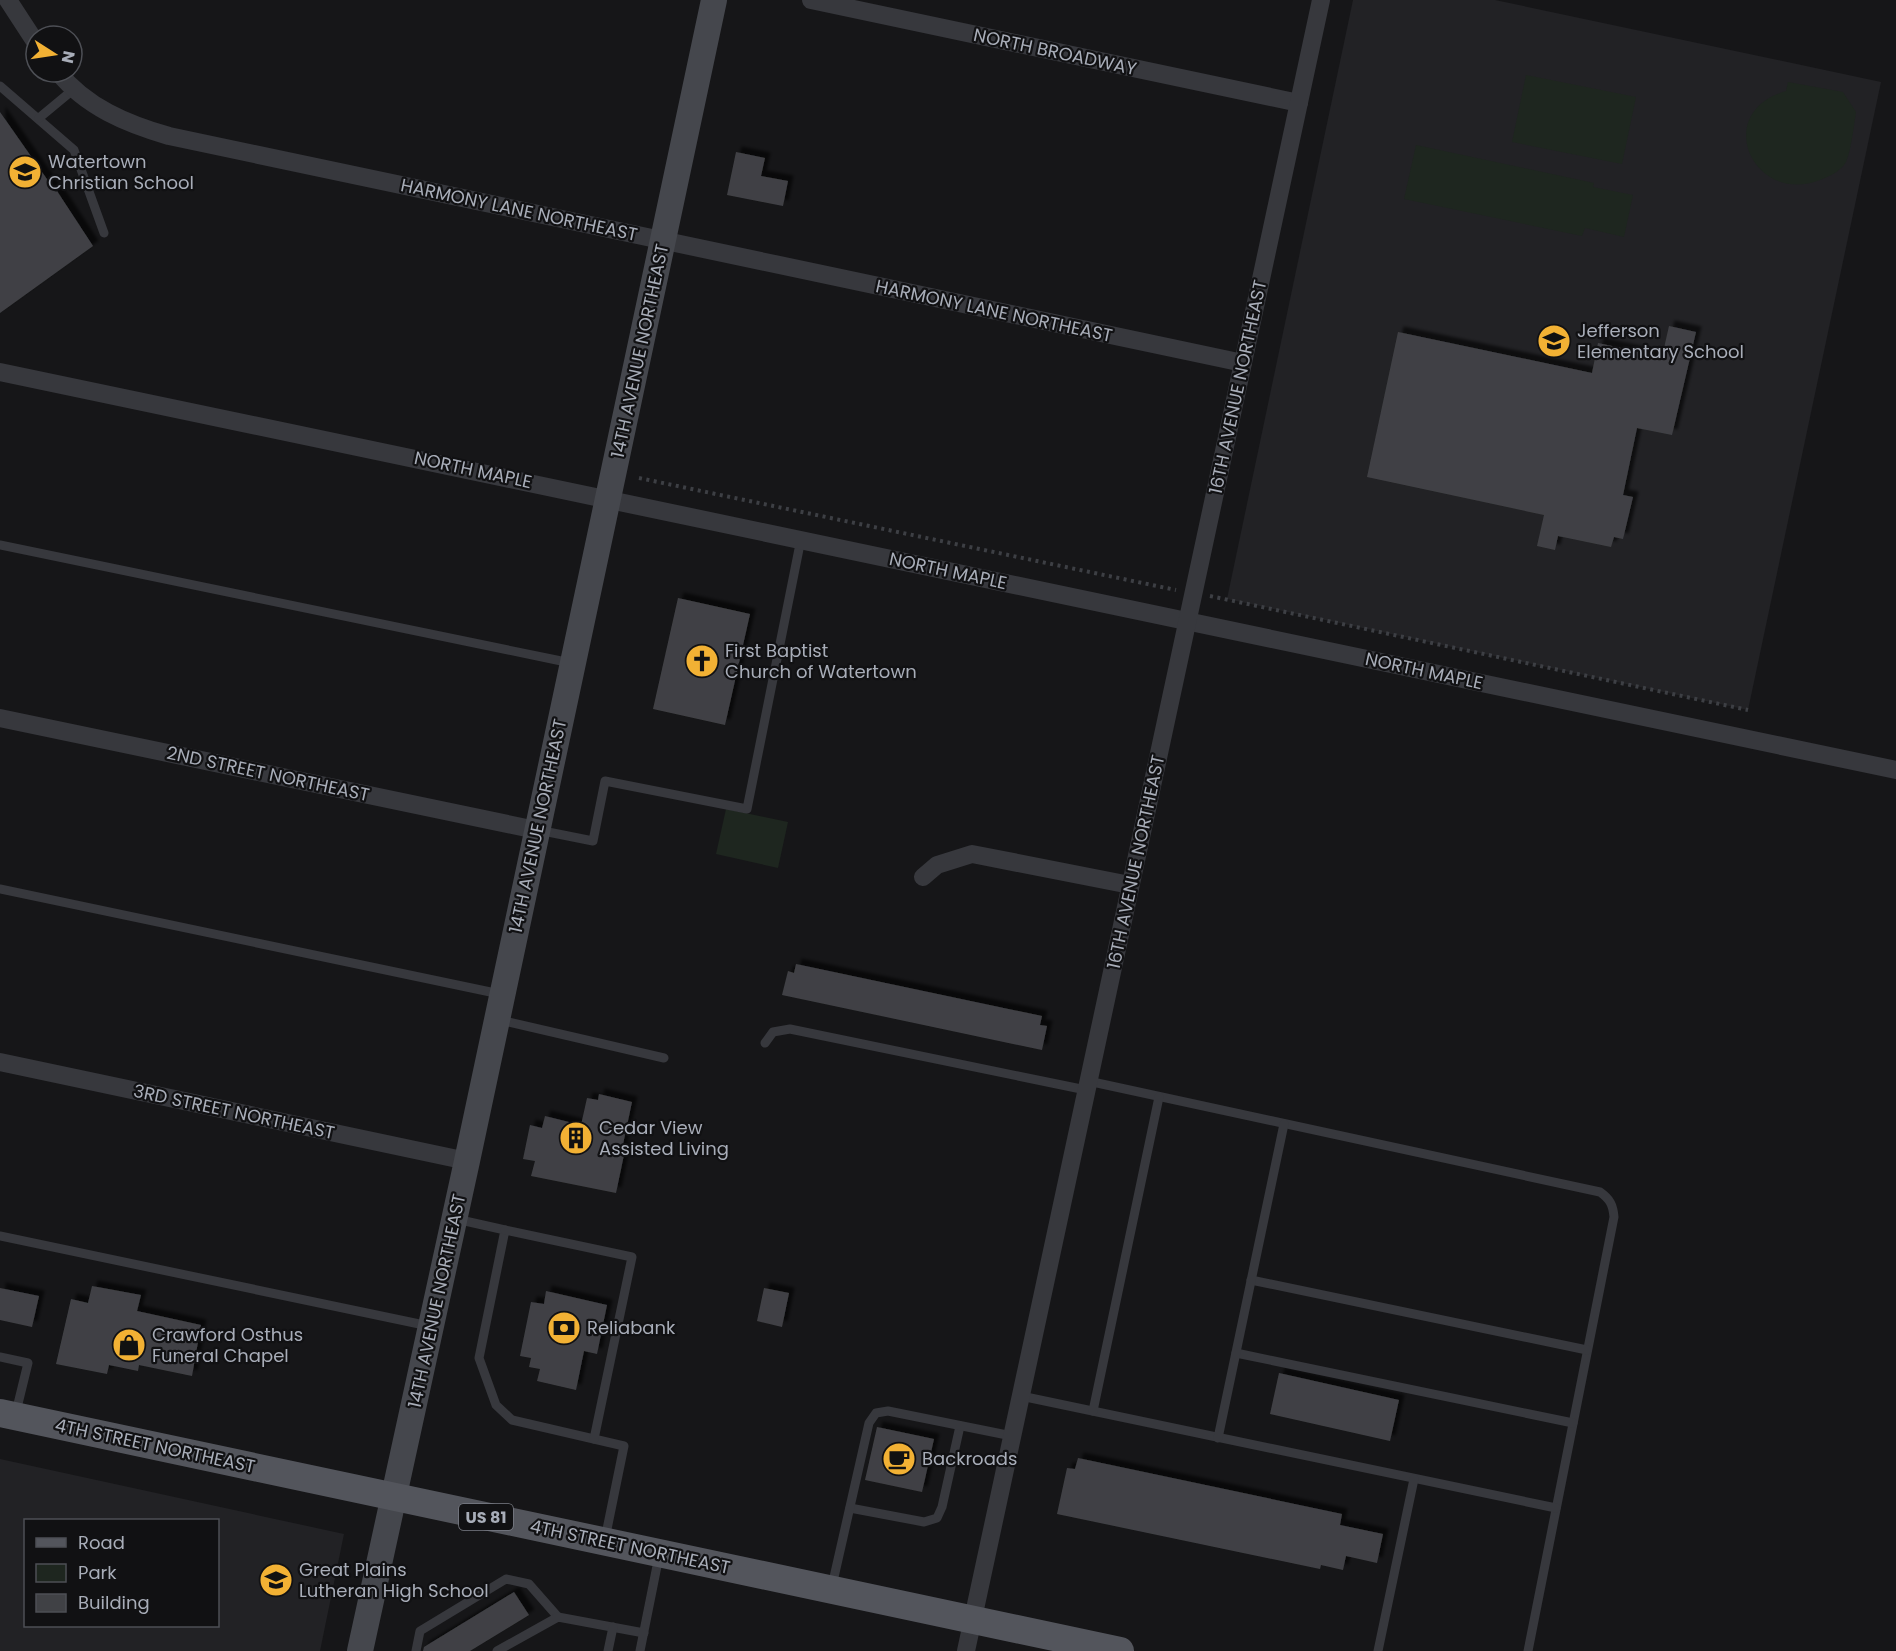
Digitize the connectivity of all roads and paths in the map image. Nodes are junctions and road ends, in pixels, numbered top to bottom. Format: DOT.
graph roads {
  1 [pos="8,0"];
  2 [pos="714,0"];
  3 [pos="811,0"];
  4 [pos="1321,0"];
  5 [pos="24,25"];
  6 [pos="70,84"];
  7 [pos="0,86"];
  8 [pos="75,89"];
  9 [pos="1299,103"];
  10 [pos="39,118"];
  11 [pos="104,233"];
  12 [pos="663,242"];
  13 [pos="1243,363"];
  14 [pos="0,372"];
  15 [pos="639,478"];
  16 [pos="609,499"];
  17 [pos="801,539"];
  18 [pos="0,545"];
  19 [pos="1194,594"];
  20 [pos="1188,621"];
  21 [pos="573,664"];
  22 [pos="1748,710"];
  23 [pos="0,718"];
  24 [pos="1896,770"];
  25 [pos="536,830"];
  26 [pos="923,878"];
  27 [pos="1130,885"];
  28 [pos="0,889"];
  29 [pos="502,994"];
  30 [pos="497,1019"];
  31 [pos="765,1043"];
  32 [pos="664,1058"];
  33 [pos="0,1062"];
  34 [pos="1087,1086"];
  35 [pos="1159,1097"];
  36 [pos="1284,1124"];
  37 [pos="467,1161"];
  38 [pos="455,1219"];
  39 [pos="505,1230"];
  40 [pos="0,1236"];
  41 [pos="1251,1280"];
  42 [pos="431,1326"];
  43 [pos="1587,1350"];
  44 [pos="1236,1353"];
  45 [pos="0,1357"];
  46 [pos="1021,1396"];
  47 [pos="1093,1412"];
  48 [pos="8,1415"];
  49 [pos="1573,1424"];
  50 [pos="960,1426"];
  51 [pos="1012,1437"];
  52 [pos="1218,1437"];
  53 [pos="594,1439"];
  54 [pos="1414,1479"];
  55 [pos="393,1497"];
  56 [pos="1556,1508"];
  57 [pos="850,1509"];
  58 [pos="604,1542"];
  59 [pos="660,1554"];
  60 [pos="831,1590"];
  61 [pos="558,1617"];
  62 [pos="973,1620"];
  63 [pos="613,1627"];
  64 [pos="644,1633"];
  65 [pos="360,1651"];
  66 [pos="416,1651"];
  67 [pos="497,1651"];
  68 [pos="608,1651"];
  69 [pos="640,1651"];
  70 [pos="966,1651"];
  71 [pos="1120,1651"];
  72 [pos="1378,1651"];
  73 [pos="1528,1651"];
  1 -- 5 [label="street"];
  2 -- 12 [label="main road, 14TH AVENUE NORTHEAST"];
  3 -- 9 [label="street, NORTH BROADWAY"];
  4 -- 9 [label="street, 16TH AVENUE NORTHEAST"];
  6 -- 8 [label="street, HARMONY LANE NORTHEAST"];
  7 -- 10 [label="lane"];
  8 -- 10 [label="lane"];
  8 -- 12 [label="street, HARMONY LANE NORTHEAST"];
  9 -- 13 [label="street, 16TH AVENUE NORTHEAST"];
  10 -- 11 [label="lane"];
  12 -- 13 [label="street, HARMONY LANE NORTHEAST"];
  12 -- 16 [label="main road, 14TH AVENUE NORTHEAST"];
  13 -- 19 [label="street, 16TH AVENUE NORTHEAST"];
  14 -- 16 [label="street, NORTH MAPLE"];
  15 -- 19 [label="path"];
  16 -- 17 [label="street, NORTH MAPLE"];
  16 -- 21 [label="main road, 14TH AVENUE NORTHEAST"];
  17 -- 20 [label="street, NORTH MAPLE"];
  17 -- 25 [label="lane"];
  18 -- 21 [label="lane"];
  19 -- 20 [label="street, 16TH AVENUE NORTHEAST"];
  19 -- 22 [label="path"];
  20 -- 24 [label="street, NORTH MAPLE"];
  20 -- 27 [label="street, 16TH AVENUE NORTHEAST"];
  21 -- 25 [label="main road, 14TH AVENUE NORTHEAST"];
  23 -- 25 [label="street, 2ND STREET NORTHEAST"];
  25 -- 29 [label="main road, 14TH AVENUE NORTHEAST"];
  26 -- 27 [label="street"];
  27 -- 34 [label="street, 16TH AVENUE NORTHEAST"];
  28 -- 29 [label="lane"];
  29 -- 30 [label="main road, 14TH AVENUE NORTHEAST"];
  30 -- 32 [label="lane"];
  30 -- 37 [label="main road, 14TH AVENUE NORTHEAST"];
  31 -- 34 [label="lane"];
  33 -- 37 [label="street, 3RD STREET NORTHEAST"];
  34 -- 35 [label="lane"];
  34 -- 46 [label="street, 16TH AVENUE NORTHEAST"];
  35 -- 36 [label="lane"];
  35 -- 47 [label="lane"];
  36 -- 41 [label="lane"];
  36 -- 43 [label="lane"];
  37 -- 38 [label="main road, 14TH AVENUE NORTHEAST"];
  38 -- 39 [label="lane"];
  38 -- 42 [label="main road, 14TH AVENUE NORTHEAST"];
  39 -- 53 [label="lane"];
  39 -- 53 [label="lane"];
  40 -- 42 [label="lane"];
  41 -- 43 [label="lane"];
  41 -- 44 [label="lane"];
  42 -- 55 [label="main road, 14TH AVENUE NORTHEAST"];
  43 -- 49 [label="lane"];
  44 -- 49 [label="lane"];
  44 -- 52 [label="lane"];
  45 -- 48 [label="lane"];
  46 -- 47 [label="lane"];
  46 -- 51 [label="street, 16TH AVENUE NORTHEAST"];
  47 -- 52 [label="lane"];
  48 -- 55 [label="main road, 4TH STREET NORTHEAST / US 81"];
  49 -- 56 [label="lane"];
  50 -- 51 [label="lane"];
  50 -- 57 [label="lane"];
  50 -- 57 [label="lane"];
  51 -- 62 [label="street, 16TH AVENUE NORTHEAST"];
  52 -- 54 [label="lane"];
  53 -- 58 [label="lane"];
  54 -- 56 [label="lane"];
  54 -- 72 [label="lane"];
  55 -- 58 [label="main road, 4TH STREET NORTHEAST / US 81"];
  55 -- 65 [label="main road, 14TH AVENUE NORTHEAST"];
  56 -- 73 [label="lane"];
  57 -- 60 [label="lane"];
  58 -- 59 [label="main road, 4TH STREET NORTHEAST / US 81"];
  59 -- 60 [label="main road, 4TH STREET NORTHEAST / US 81"];
  59 -- 64 [label="lane"];
  60 -- 62 [label="main road, 4TH STREET NORTHEAST / US 81"];
  61 -- 63 [label="lane"];
  61 -- 66 [label="lane"];
  61 -- 67 [label="lane"];
  62 -- 70 [label="street, 16TH AVENUE NORTHEAST"];
  62 -- 71 [label="main road, 4TH STREET NORTHEAST / US 81"];
  63 -- 64 [label="lane"];
  63 -- 68 [label="lane"];
  64 -- 69 [label="lane"];
}
